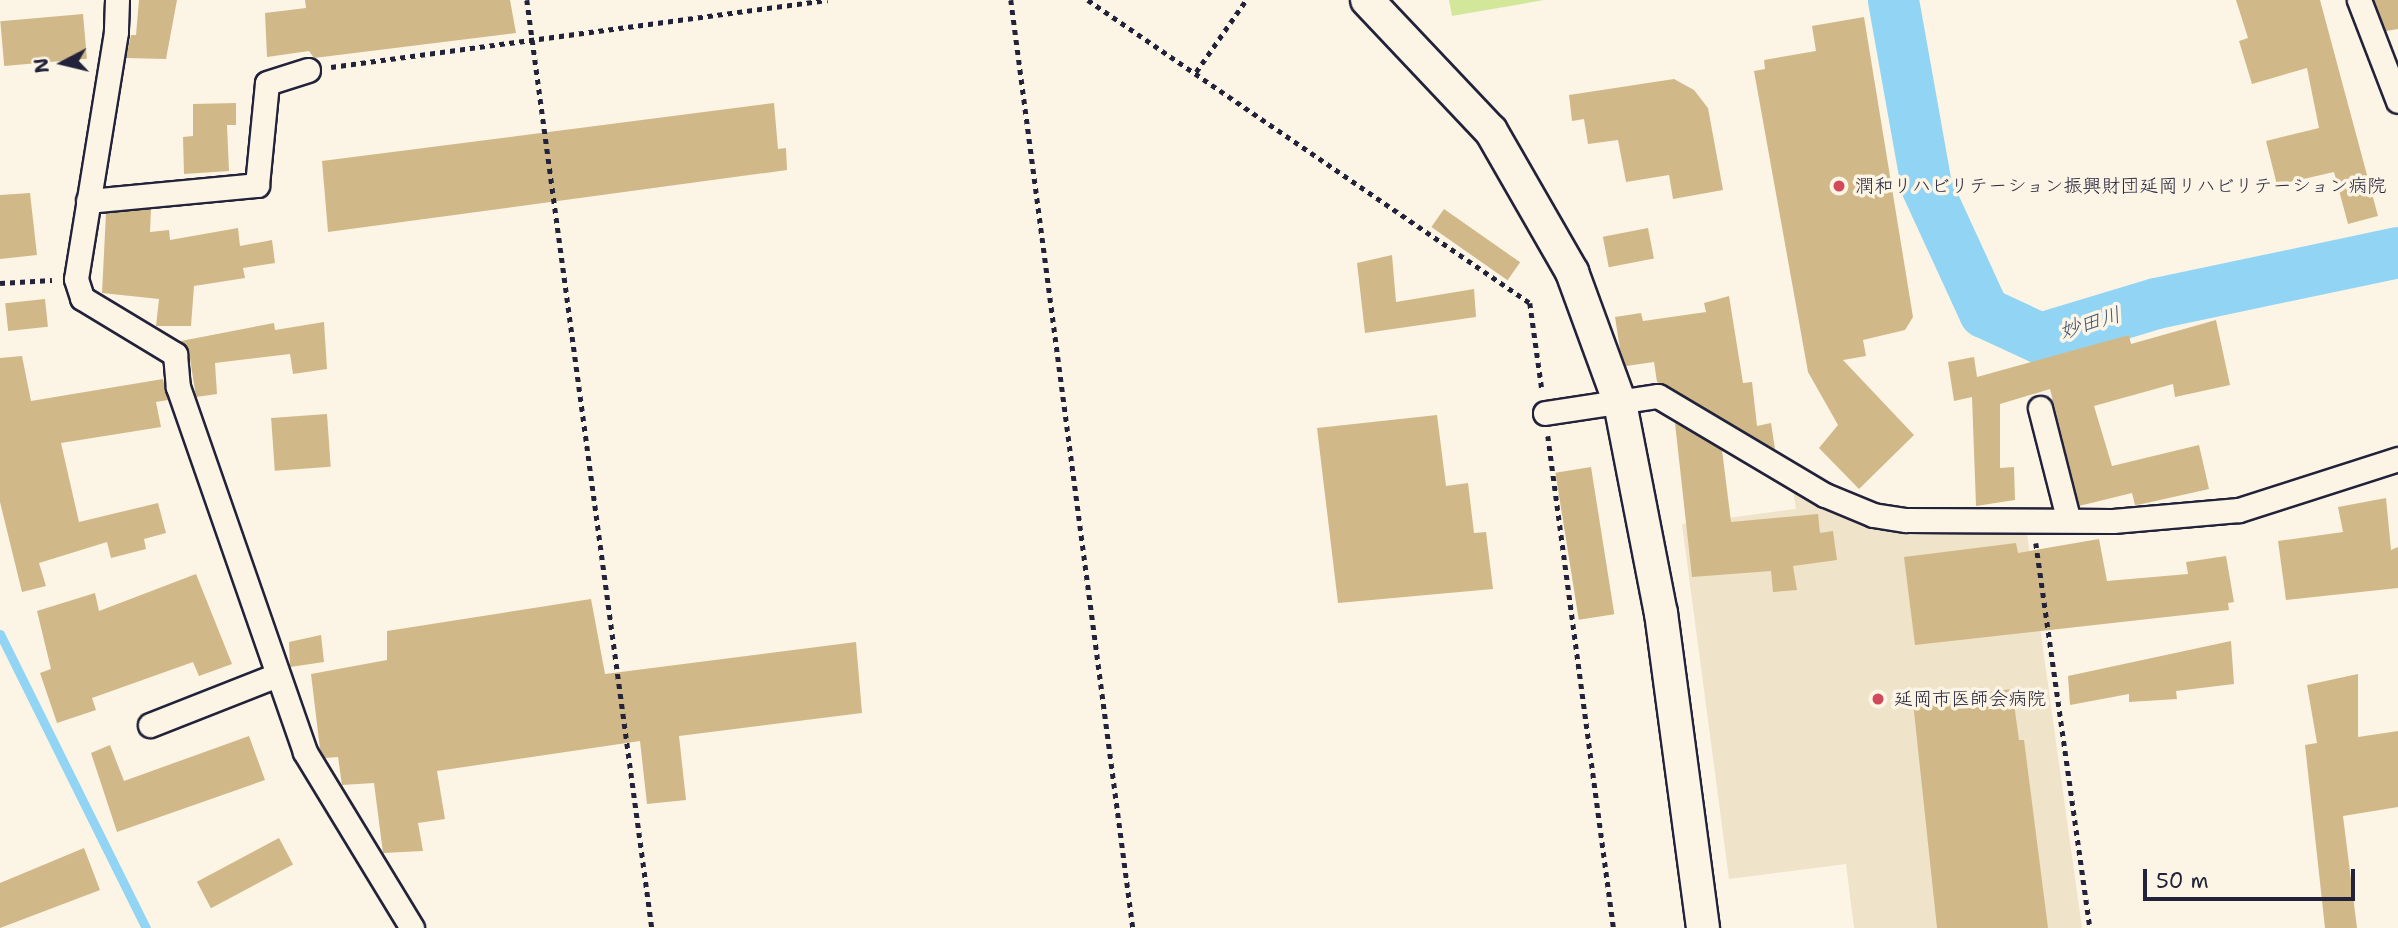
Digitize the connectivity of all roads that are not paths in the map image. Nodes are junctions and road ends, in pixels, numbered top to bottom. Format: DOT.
graph roads {
  1 [pos="117,0"];
  2 [pos="1367,0"];
  3 [pos="2359,0"];
  4 [pos="308,70"];
  5 [pos="2398,101"];
  6 [pos="88,201"];
  7 [pos="1620,403"];
  8 [pos="2040,408"];
  9 [pos="1545,413"];
  10 [pos="2398,459"];
  11 [pos="2068,518"];
  12 [pos="277,676"];
  13 [pos="150,724"];
  14 [pos="412,928"];
  15 [pos="1703,928"];
  1 -- 6 [label="street"];
  2 -- 7 [label="street"];
  3 -- 5 [label="street"];
  4 -- 6 [label="street"];
  6 -- 12 [label="street"];
  7 -- 9 [label="street"];
  7 -- 11 [label="street"];
  7 -- 15 [label="street"];
  8 -- 11 [label="street"];
  10 -- 11 [label="street"];
  12 -- 13 [label="street"];
  12 -- 14 [label="street"];
}
